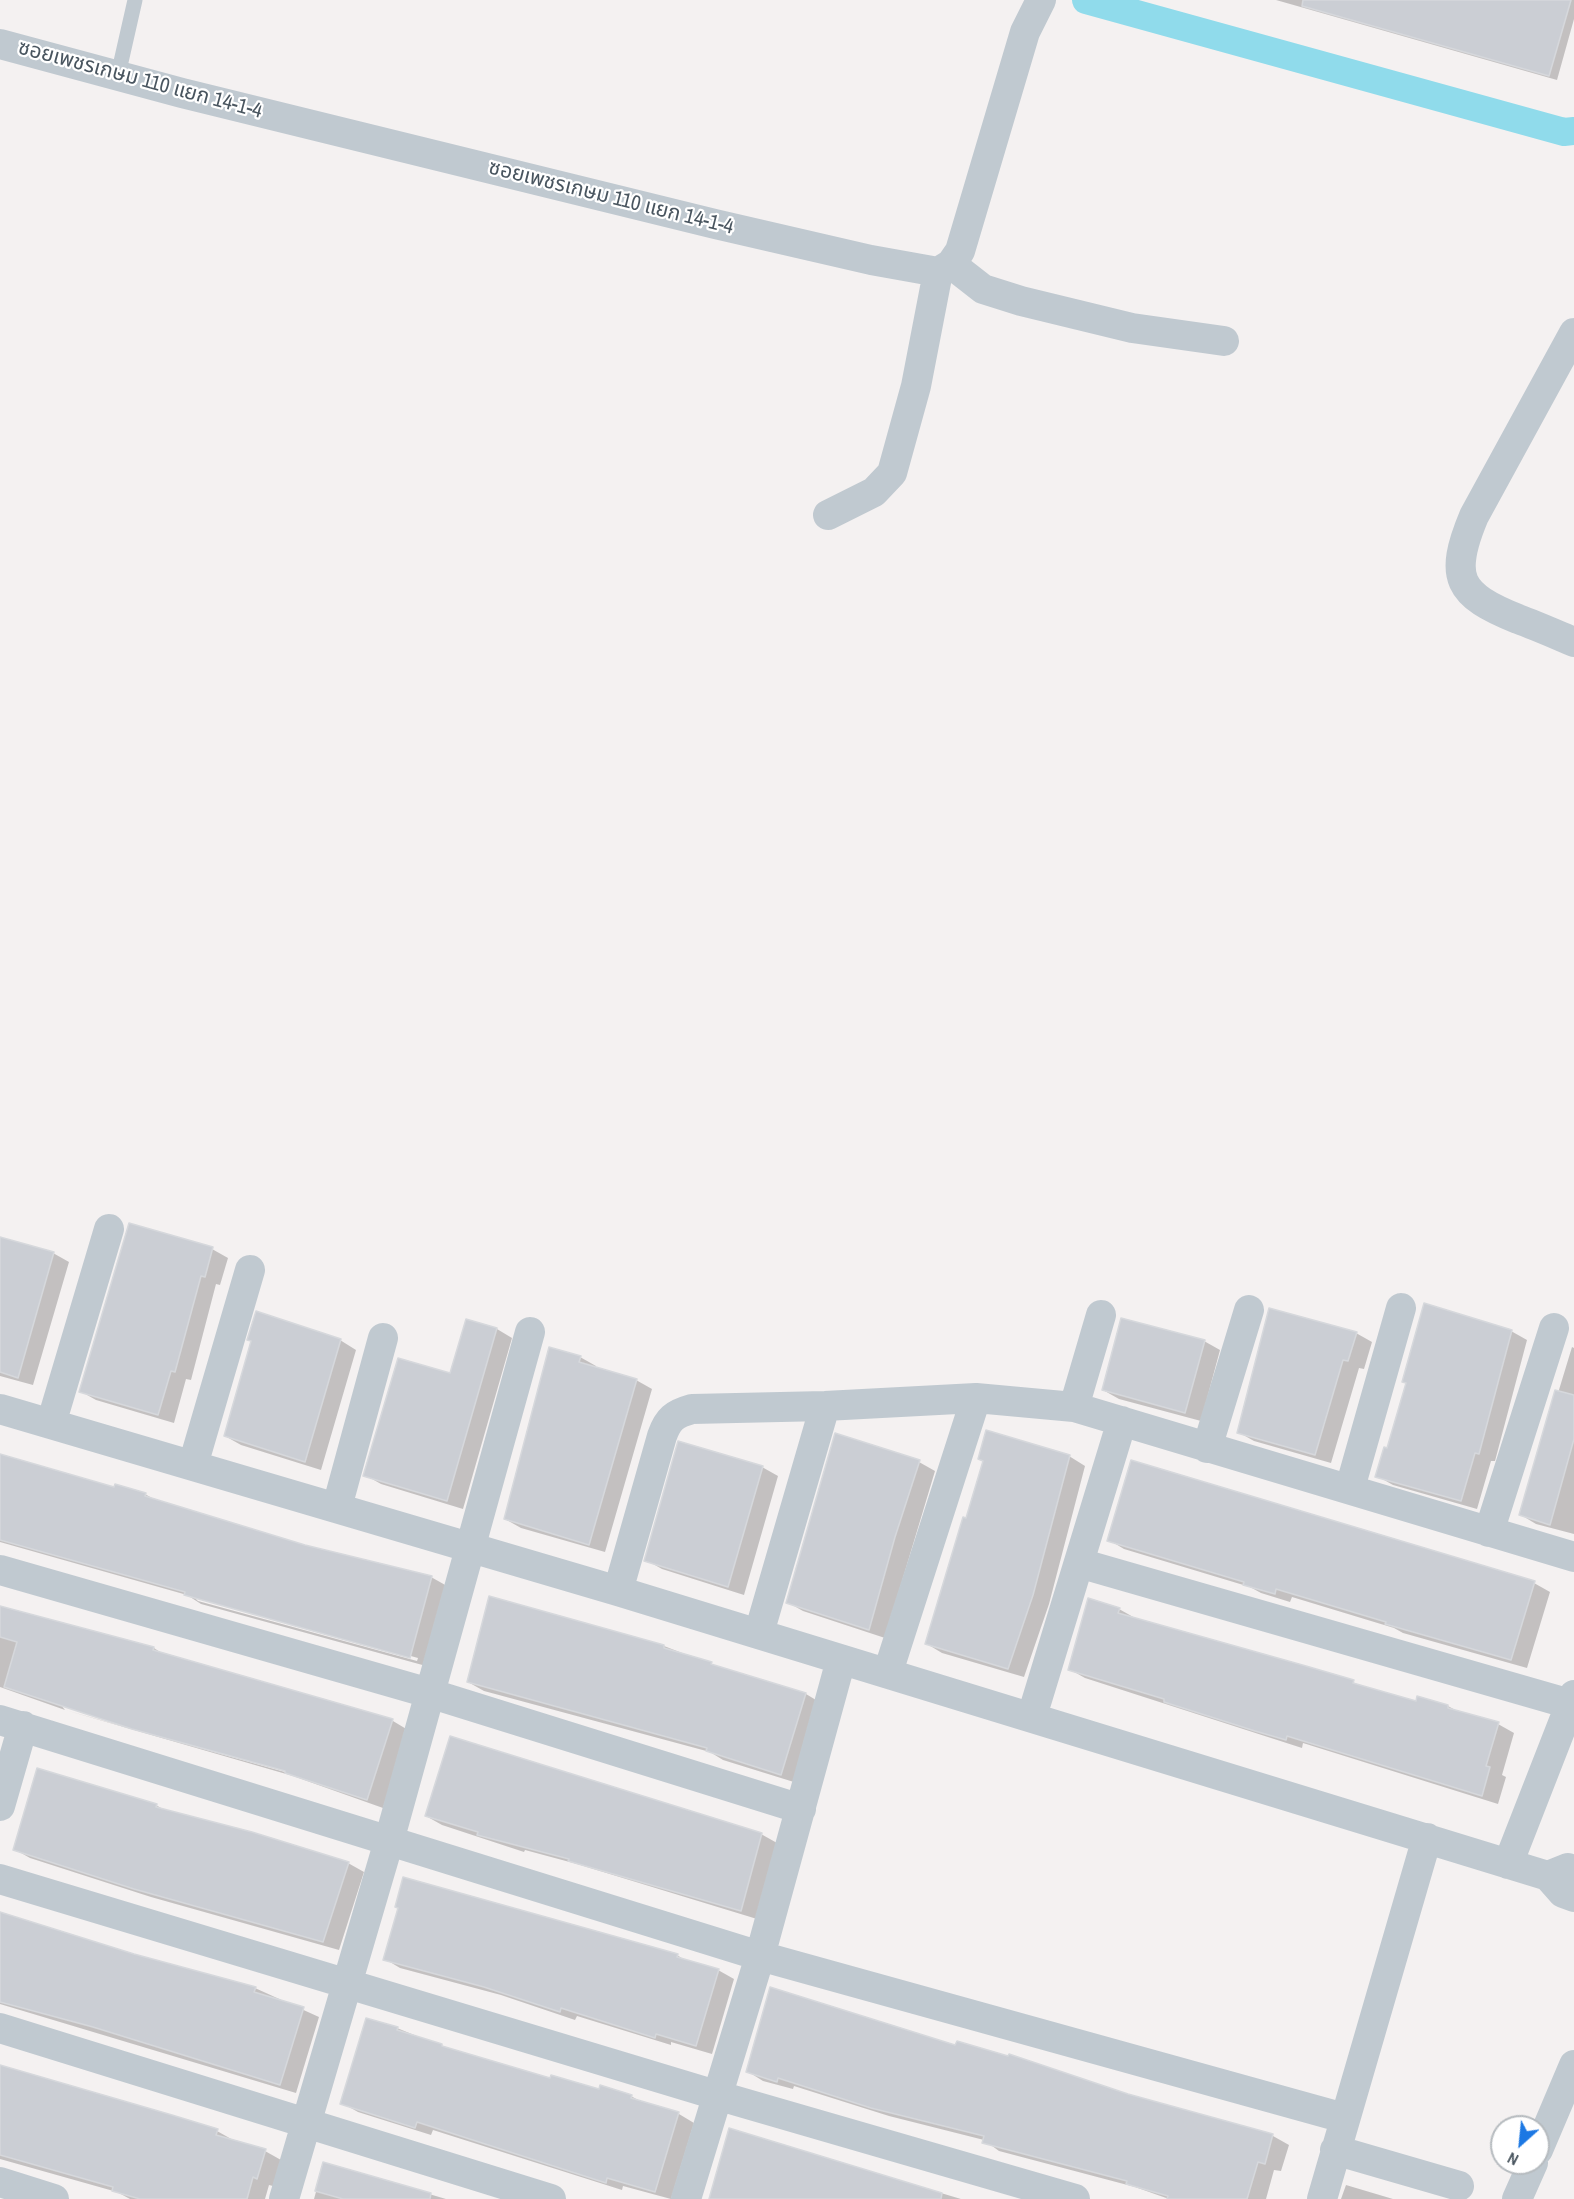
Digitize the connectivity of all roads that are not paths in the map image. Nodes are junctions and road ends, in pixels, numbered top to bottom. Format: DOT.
graph roads {
  1 [pos="135,0"];
  2 [pos="1041,0"];
  3 [pos="0,44"];
  4 [pos="118,75"];
  5 [pos="945,268"];
  6 [pos="1574,333"];
  7 [pos="1224,341"];
  8 [pos="828,514"];
  9 [pos="1574,642"];
  10 [pos="109,1229"];
  11 [pos="250,1270"];
  12 [pos="1401,1308"];
  13 [pos="1249,1310"];
  14 [pos="1101,1315"];
  15 [pos="1554,1328"];
  16 [pos="530,1332"];
  17 [pos="383,1338"];
  18 [pos="976,1398"];
  19 [pos="825,1406"];
  20 [pos="1074,1407"];
  21 [pos="0,1409"];
  22 [pos="1122,1421"];
  23 [pos="51,1424"];
  24 [pos="1207,1448"];
  25 [pos="193,1465"];
  26 [pos="1350,1488"];
  27 [pos="337,1507"];
  28 [pos="1489,1532"];
  29 [pos="471,1547"];
  30 [pos="1574,1557"];
  31 [pos="1079,1563"];
  32 [pos="0,1570"];
  33 [pos="618,1590"];
  34 [pos="759,1633"];
  35 [pos="841,1660"];
  36 [pos="888,1672"];
  37 [pos="429,1693"];
  38 [pos="1572,1700"];
  39 [pos="1032,1716"];
  40 [pos="11,1723"];
  41 [pos="0,1806"];
  42 [pos="801,1809"];
  43 [pos="1427,1839"];
  44 [pos="389,1841"];
  45 [pos="1508,1864"];
  46 [pos="1561,1873"];
  47 [pos="0,1879"];
  48 [pos="1574,1897"];
  49 [pos="760,1956"];
  50 [pos="347,1982"];
  51 [pos="0,2028"];
  52 [pos="1574,2065"];
  53 [pos="716,2095"];
  54 [pos="1344,2118"];
  55 [pos="1550,2122"];
  56 [pos="307,2125"];
  57 [pos="1335,2151"];
  58 [pos="1528,2175"];
  59 [pos="0,2182"];
  60 [pos="1459,2186"];
  61 [pos="54,2199"];
  62 [pos="284,2199"];
  63 [pos="551,2199"];
  64 [pos="686,2199"];
  65 [pos="1075,2199"];
  66 [pos="1322,2199"];
  67 [pos="1517,2199"];
  1 -- 4 [label="lane"];
  2 -- 5 [label="street"];
  3 -- 4 [label="street, ซอยเพชรเกษม 110 แยก 14-1-4"];
  4 -- 5 [label="street, ซอยเพชรเกษม 110 แยก 14-1-4"];
  5 -- 7 [label="street"];
  5 -- 8 [label="street"];
  6 -- 9 [label="street"];
  10 -- 23 [label="street"];
  11 -- 25 [label="street"];
  12 -- 26 [label="street"];
  13 -- 24 [label="street"];
  14 -- 20 [label="street"];
  15 -- 28 [label="street"];
  16 -- 29 [label="street"];
  17 -- 27 [label="street"];
  18 -- 19 [label="street"];
  18 -- 20 [label="street"];
  18 -- 36 [label="street"];
  19 -- 33 [label="street"];
  19 -- 34 [label="street"];
  20 -- 22 [label="street"];
  21 -- 23 [label="street"];
  22 -- 24 [label="street"];
  22 -- 31 [label="street"];
  23 -- 25 [label="street"];
  24 -- 26 [label="street"];
  25 -- 27 [label="street"];
  26 -- 28 [label="street"];
  27 -- 29 [label="street"];
  28 -- 30 [label="street"];
  29 -- 33 [label="street"];
  29 -- 37 [label="street"];
  31 -- 38 [label="street"];
  31 -- 39 [label="street"];
  32 -- 37 [label="street"];
  33 -- 34 [label="street"];
  34 -- 35 [label="street"];
  35 -- 36 [label="street"];
  35 -- 42 [label="street"];
  36 -- 39 [label="street"];
  37 -- 42 [label="street"];
  37 -- 44 [label="street"];
  38 -- 45 [label="street"];
  39 -- 43 [label="street"];
  40 -- 41 [label="street"];
  40 -- 44 [label="street"];
  42 -- 49 [label="street"];
  43 -- 45 [label="street"];
  43 -- 54 [label="street"];
  44 -- 49 [label="street"];
  44 -- 50 [label="street"];
  45 -- 46 [label="street"];
  46 -- 48 [label="street"];
  47 -- 50 [label="street"];
  49 -- 53 [label="street"];
  49 -- 54 [label="street"];
  50 -- 53 [label="street"];
  50 -- 56 [label="street"];
  51 -- 56 [label="street"];
  52 -- 55 [label="street"];
  53 -- 64 [label="street"];
  53 -- 65 [label="street"];
  54 -- 57 [label="street"];
  56 -- 62 [label="street"];
  56 -- 63 [label="street"];
  57 -- 60 [label="street"];
  57 -- 66 [label="street"];
  58 -- 67 [label="street"];
  59 -- 61 [label="street"];
}
